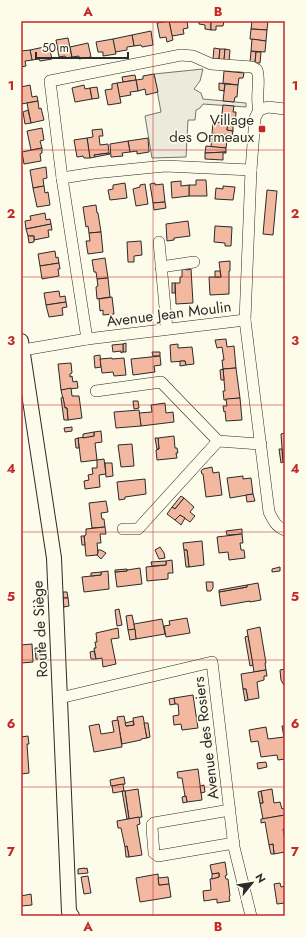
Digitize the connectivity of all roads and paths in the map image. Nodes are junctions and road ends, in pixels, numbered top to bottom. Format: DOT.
graph roads {
  1 [pos="285,109"];
  2 [pos="259,110"];
  3 [pos="251,170"];
  4 [pos="62,178"];
  5 [pos="159,242"];
  6 [pos="194,262"];
  7 [pos="161,267"];
  8 [pos="245,320"];
  9 [pos="167,329"];
  10 [pos="87,339"];
  11 [pos="22,346"];
  12 [pos="96,391"];
  13 [pos="218,441"];
  14 [pos="261,444"];
  15 [pos="122,529"];
  16 [pos="285,530"];
  17 [pos="60,698"];
  18 [pos="230,810"];
  19 [pos="234,843"];
  20 [pos="72,916"];
  21 [pos="251,916"];
  1 -- 2 [label="street"];
  2 -- 3 [label="street"];
  2 -- 4 [label="street"];
  3 -- 4 [label="street"];
  3 -- 8 [label="street"];
  4 -- 10 [label="street"];
  5 -- 7 [label="street"];
  6 -- 7 [label="street"];
  7 -- 9 [label="street"];
  8 -- 9 [label="street, Avenue Jean Moulin"];
  8 -- 14 [label="street, Avenue Jean Moulin"];
  9 -- 10 [label="street, Avenue Jean Moulin"];
  10 -- 11 [label="street, Avenue Jean Moulin"];
  11 -- 17 [label="street, Route de Siège"];
  12 -- 13 [label="street"];
  13 -- 14 [label="street"];
  13 -- 15 [label="street"];
  14 -- 16 [label="street, Avenue Jean Moulin"];
  17 -- 18 [label="street, Avenue des Rosiers"];
  17 -- 20 [label="street, Route de Siège"];
  18 -- 19 [label="street, Avenue des Rosiers"];
  18 -- 19 [label="street"];
  19 -- 21 [label="street, Avenue des Rosiers"];
}
